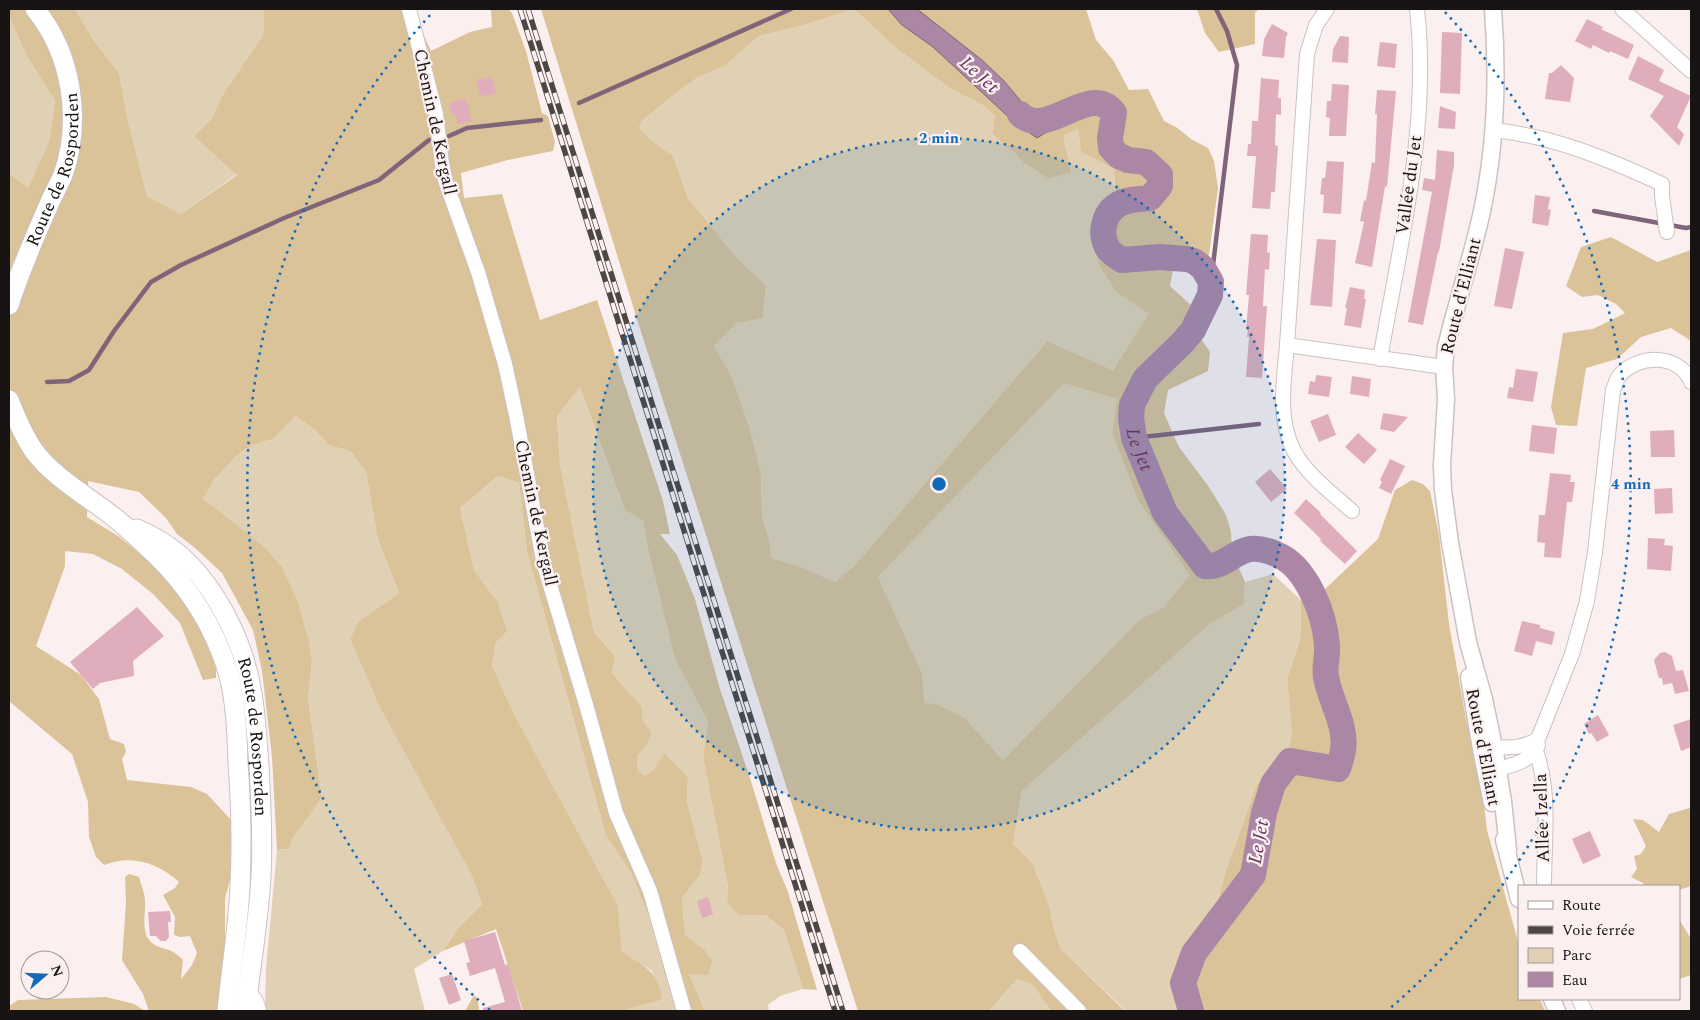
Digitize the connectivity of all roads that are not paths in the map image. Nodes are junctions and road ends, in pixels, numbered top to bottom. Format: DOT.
graph roads {
  1 [pos="36,9"];
  2 [pos="408,9"];
  3 [pos="1327,9"];
  4 [pos="1417,9"];
  5 [pos="1493,9"];
  6 [pos="1622,9"];
  7 [pos="1691,71"];
  8 [pos="1493,130"];
  9 [pos="1667,232"];
  10 [pos="9,305"];
  11 [pos="1287,345"];
  12 [pos="1380,359"];
  13 [pos="1444,367"];
  14 [pos="1691,382"];
  15 [pos="9,400"];
  16 [pos="1352,511"];
  17 [pos="116,519"];
  18 [pos="1537,745"];
  19 [pos="1487,748"];
  20 [pos="1492,771"];
  21 [pos="1544,885"];
  22 [pos="1518,895"];
  23 [pos="1020,951"];
  24 [pos="229,988"];
  25 [pos="248,992"];
  26 [pos="227,1011"];
  27 [pos="246,1011"];
  28 [pos="258,1011"];
  29 [pos="684,1011"];
  30 [pos="1079,1011"];
  1 -- 10 [label="main road, Route de Rosporden"];
  2 -- 29 [label="street, Chemin de Kergall"];
  3 -- 11 [label="street"];
  4 -- 12 [label="street, Vallée du Jet"];
  5 -- 8 [label="street, Route d'Elliant"];
  6 -- 7 [label="street"];
  8 -- 9 [label="street"];
  8 -- 13 [label="street, Route d'Elliant"];
  11 -- 12 [label="street"];
  11 -- 16 [label="street"];
  12 -- 13 [label="street"];
  13 -- 19 [label="street, Route d'Elliant"];
  14 -- 18 [label="street"];
  15 -- 17 [label="main road, Route de Rosporden"];
  17 -- 24 [label="main road, Route de Rosporden"];
  17 -- 25 [label="main road, Route de Rosporden"];
  18 -- 19 [label="street"];
  18 -- 20 [label="street, Allée Izella"];
  18 -- 21 [label="street, Allée Izella"];
  19 -- 20 [label="street, Route d'Elliant"];
  20 -- 22 [label="street, Route d'Elliant"];
  23 -- 30 [label="street"];
  24 -- 25 [label="street"];
  24 -- 26 [label="main road, Route de Rosporden"];
  25 -- 27 [label="main road, Route de Rosporden"];
  25 -- 28 [label="street"];
}
